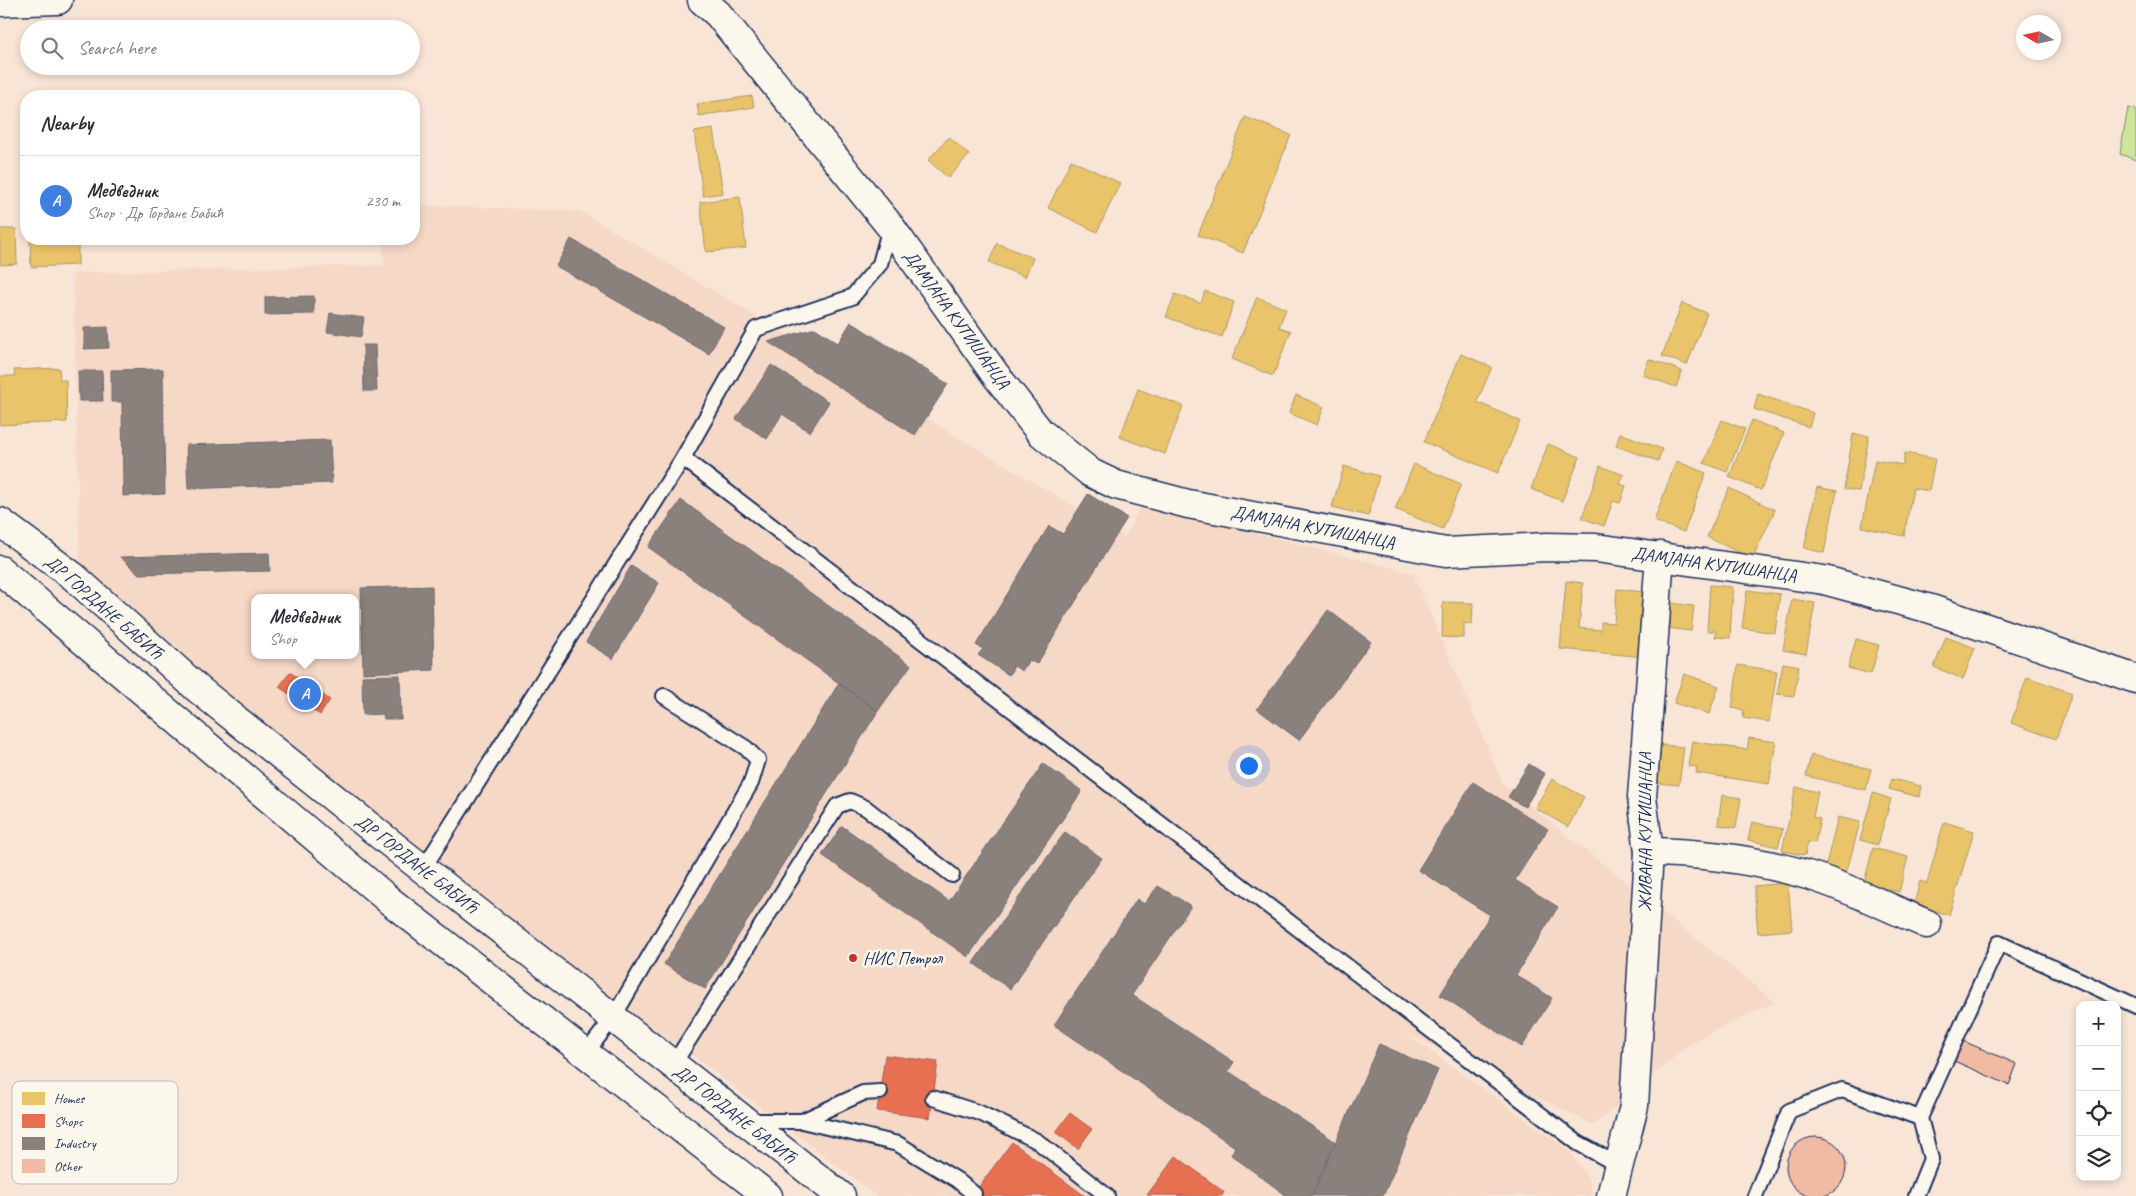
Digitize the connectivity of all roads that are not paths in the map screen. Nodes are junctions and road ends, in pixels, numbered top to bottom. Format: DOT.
graph roads {
  1 [pos="58,0"];
  2 [pos="702,0"];
  3 [pos="0,2"];
  4 [pos="890,226"];
  5 [pos="682,458"];
  6 [pos="0,522"];
  7 [pos="1660,556"];
  8 [pos="0,570"];
  9 [pos="2136,679"];
  10 [pos="664,696"];
  11 [pos="1649,852"];
  12 [pos="423,869"];
  13 [pos="952,875"];
  14 [pos="1927,924"];
  15 [pos="2136,1006"];
  16 [pos="613,1018"];
  17 [pos="586,1053"];
  18 [pos="672,1066"];
  19 [pos="880,1092"];
  20 [pos="933,1098"];
  21 [pos="1920,1118"];
  22 [pos="744,1121"];
  23 [pos="802,1121"];
  24 [pos="1620,1166"];
  25 [pos="974,1194"];
  26 [pos="768,1196"];
  27 [pos="841,1196"];
  28 [pos="1107,1196"];
  29 [pos="1611,1196"];
  30 [pos="1755,1196"];
  31 [pos="1916,1196"];
  1 -- 3 [label="street"];
  2 -- 4 [label="street, ДАМЈАНА КУТИШАНЦА"];
  4 -- 5 [label="lane"];
  4 -- 7 [label="street, ДАМЈАНА КУТИШАНЦА"];
  5 -- 12 [label="lane"];
  5 -- 24 [label="lane"];
  6 -- 12 [label="street, ДР ГОРДАНЕ БАБИЋ"];
  7 -- 9 [label="street, ДАМЈАНА КУТИШАНЦА"];
  7 -- 11 [label="street, ЖИВАНА КУТИШАНЦА"];
  8 -- 17 [label="street"];
  10 -- 16 [label="lane"];
  11 -- 14 [label="street"];
  11 -- 24 [label="street, ЖИВАНА КУТИШАНЦА"];
  12 -- 16 [label="street, ДР ГОРДАНЕ БАБИЋ"];
  13 -- 18 [label="lane"];
  15 -- 21 [label="lane"];
  16 -- 17 [label="lane"];
  16 -- 18 [label="street, ДР ГОРДАНЕ БАБИЋ"];
  17 -- 26 [label="street"];
  18 -- 22 [label="street, ДР ГОРДАНЕ БАБИЋ"];
  19 -- 23 [label="lane"];
  20 -- 28 [label="lane"];
  21 -- 30 [label="lane"];
  21 -- 31 [label="lane"];
  22 -- 23 [label="lane"];
  22 -- 27 [label="street, ДР ГОРДАНЕ БАБИЋ"];
  23 -- 25 [label="lane"];
  24 -- 29 [label="street, ЖИВАНА КУТИШАНЦА"];
}
